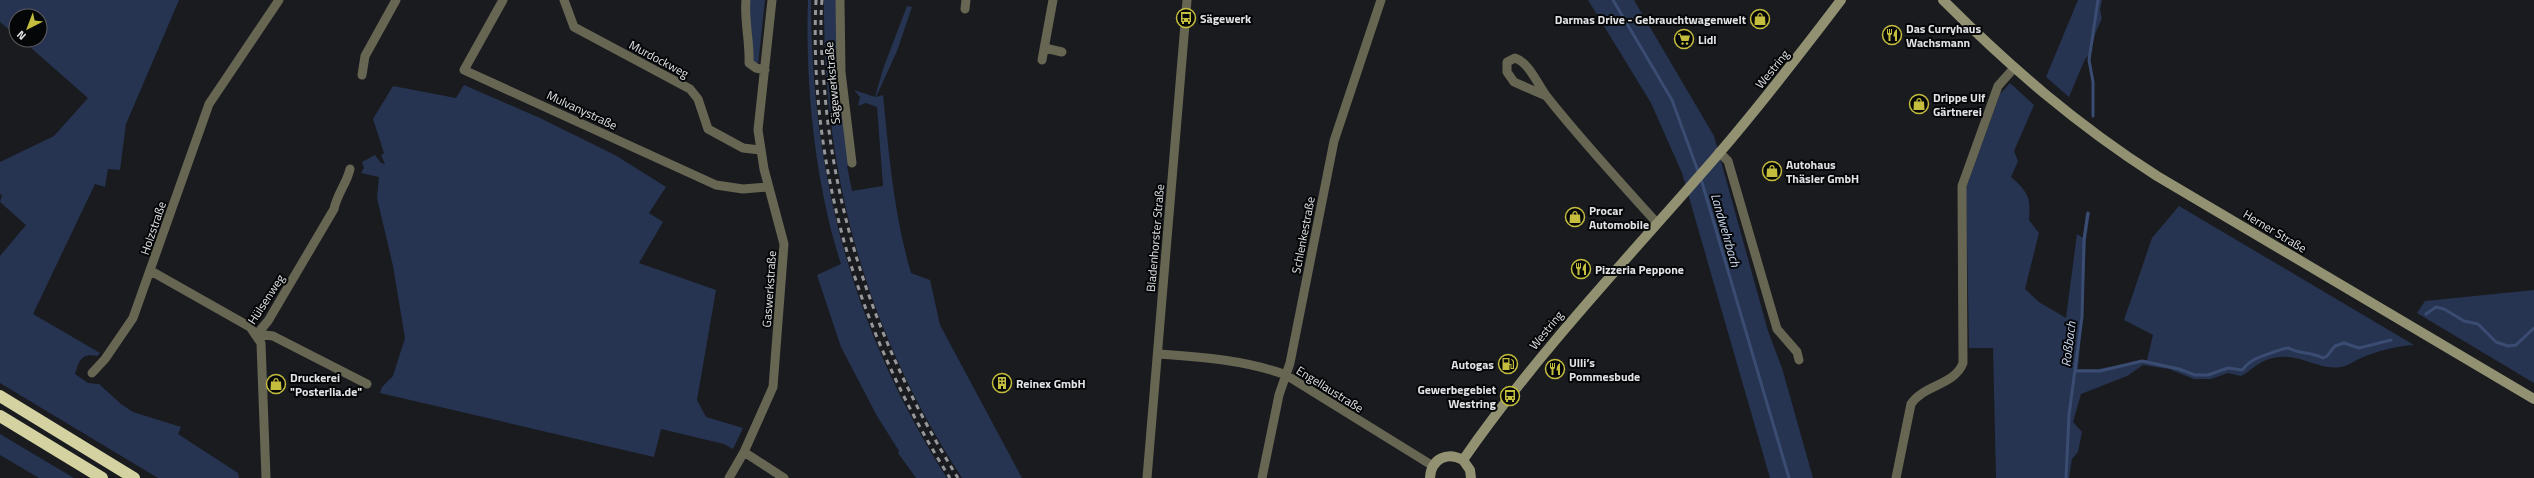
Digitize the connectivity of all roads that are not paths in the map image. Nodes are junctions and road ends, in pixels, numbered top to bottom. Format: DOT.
graph roads {
  1 [pos="279,0"];
  2 [pos="396,0"];
  3 [pos="503,0"];
  4 [pos="564,0"];
  5 [pos="746,0"];
  6 [pos="772,0"];
  7 [pos="840,0"];
  8 [pos="1053,0"];
  9 [pos="1187,0"];
  10 [pos="1381,0"];
  11 [pos="1841,0"];
  12 [pos="1943,0"];
  13 [pos="1045,48"];
  14 [pos="1062,52"];
  15 [pos="1042,60"];
  16 [pos="2014,68"];
  17 [pos="765,70"];
  18 [pos="362,75"];
  19 [pos="1546,96"];
  20 [pos="760,150"];
  21 [pos="1717,155"];
  22 [pos="852,163"];
  23 [pos="350,169"];
  24 [pos="768,187"];
  25 [pos="1657,223"];
  26 [pos="151,271"];
  27 [pos="257,334"];
  28 [pos="1158,354"];
  29 [pos="1799,360"];
  30 [pos="92,373"];
  31 [pos="1286,375"];
  32 [pos="367,384"];
  33 [pos="0,396"];
  34 [pos="2534,399"];
  35 [pos="0,416"];
  36 [pos="744,452"];
  37 [pos="1463,460"];
  38 [pos="1433,466"];
  39 [pos="102,478"];
  40 [pos="134,478"];
  41 [pos="266,478"];
  42 [pos="729,478"];
  43 [pos="784,478"];
  44 [pos="1147,478"];
  45 [pos="1262,478"];
  46 [pos="1430,478"];
  47 [pos="1471,478"];
  48 [pos="1896,478"];
  1 -- 26 [label="street, Holzstraße"];
  2 -- 18 [label="street"];
  3 -- 24 [label="street, Mulvanystraße"];
  4 -- 20 [label="street, Murdockweg"];
  5 -- 17 [label="street"];
  6 -- 17 [label="street, Gaswerkstraße"];
  7 -- 22 [label="street, Sägewerkstraße"];
  8 -- 13 [label="street"];
  9 -- 28 [label="street, Bladenhorster Straße"];
  10 -- 31 [label="street, Schlenkestraße"];
  11 -- 21 [label="main road, Westring"];
  12 -- 16 [label="main road, Herner Straße"];
  13 -- 14 [label="street"];
  13 -- 15 [label="street"];
  16 -- 34 [label="main road, Herner Straße"];
  16 -- 48 [label="street"];
  17 -- 20 [label="street, Gaswerkstraße"];
  19 -- 19 [label="street"];
  19 -- 25 [label="street"];
  20 -- 24 [label="street, Gaswerkstraße"];
  21 -- 25 [label="main road, Westring"];
  21 -- 29 [label="street"];
  23 -- 27 [label="street, Hülsenweg"];
  24 -- 36 [label="street, Gaswerkstraße"];
  25 -- 37 [label="main road, Westring"];
  26 -- 27 [label="street, Holzstraße"];
  26 -- 30 [label="street"];
  27 -- 32 [label="street, Hülsenweg"];
  27 -- 41 [label="street"];
  28 -- 31 [label="street, Engellaustraße"];
  28 -- 44 [label="street, Bladenhorster Straße"];
  31 -- 38 [label="street, Engellaustraße"];
  31 -- 45 [label="street, Schlenkestraße"];
  33 -- 40 [label="highway"];
  35 -- 39 [label="highway"];
  36 -- 42 [label="street, Gaswerkstraße"];
  36 -- 43 [label="street"];
  37 -- 38 [label="main road"];
  37 -- 47 [label="main road"];
  38 -- 46 [label="main road"];
}
